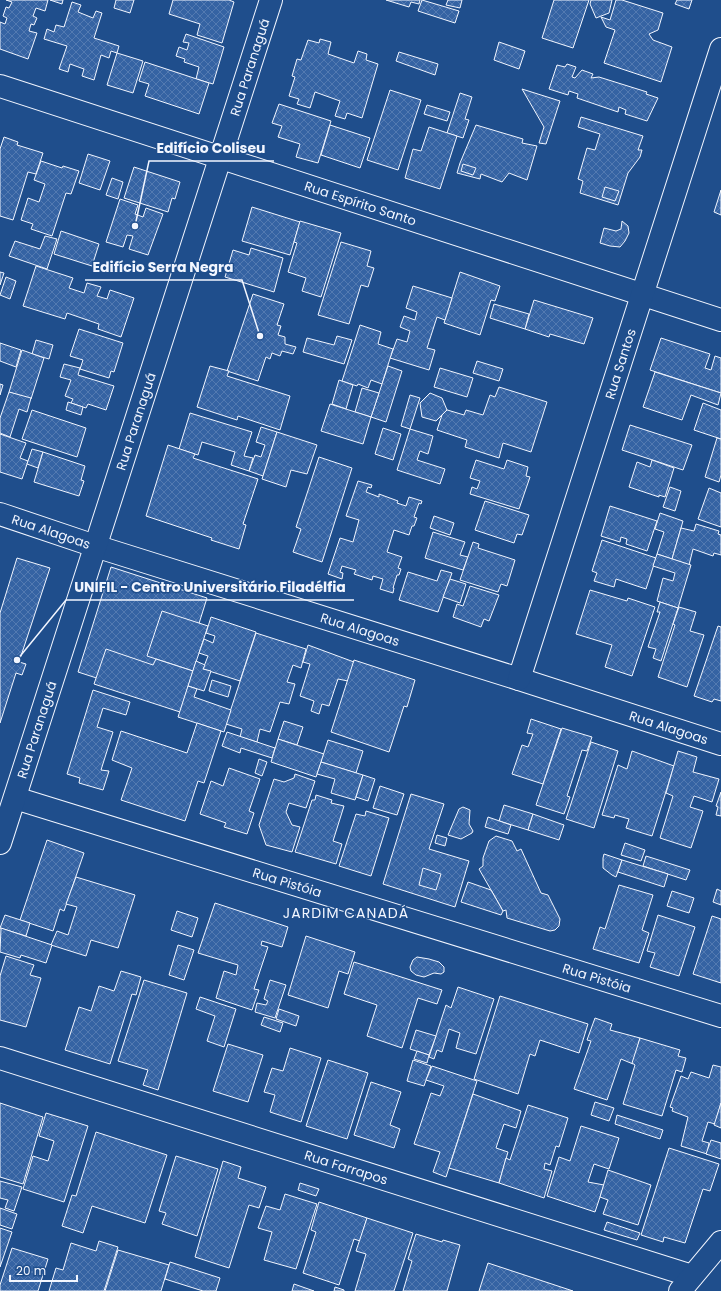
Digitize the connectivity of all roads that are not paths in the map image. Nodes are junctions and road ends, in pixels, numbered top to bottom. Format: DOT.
graph roads {
  1 [pos="271,0"];
  2 [pos="721,49"];
  3 [pos="0,86"];
  4 [pos="220,158"];
  5 [pos="642,294"];
  6 [pos="721,320"];
  7 [pos="0,514"];
  8 [pos="95,546"];
  9 [pos="519,679"];
  10 [pos="721,744"];
  11 [pos="14,798"];
  12 [pos="0,843"];
  13 [pos="721,1016"];
  14 [pos="0,1058"];
  15 [pos="721,1242"];
  16 [pos="686,1283"];
  1 -- 4 [label="street, Rua Paranaguá"];
  2 -- 5 [label="street, Rua Santos"];
  3 -- 4 [label="street, Rua Espírito Santo"];
  4 -- 5 [label="street, Rua Espírito Santo"];
  4 -- 8 [label="street, Rua Paranaguá"];
  5 -- 6 [label="street, Rua Espírito Santo"];
  5 -- 9 [label="street, Rua Santos"];
  7 -- 8 [label="street, Rua Alagoas"];
  8 -- 9 [label="street, Rua Alagoas"];
  8 -- 11 [label="street, Rua Paranaguá"];
  9 -- 10 [label="street, Rua Alagoas"];
  11 -- 12 [label="street, Rua Paranaguá"];
  11 -- 13 [label="street, Rua Pistóia"];
  14 -- 16 [label="street, Rua Farrapos"];
  15 -- 16 [label="street"];
}
